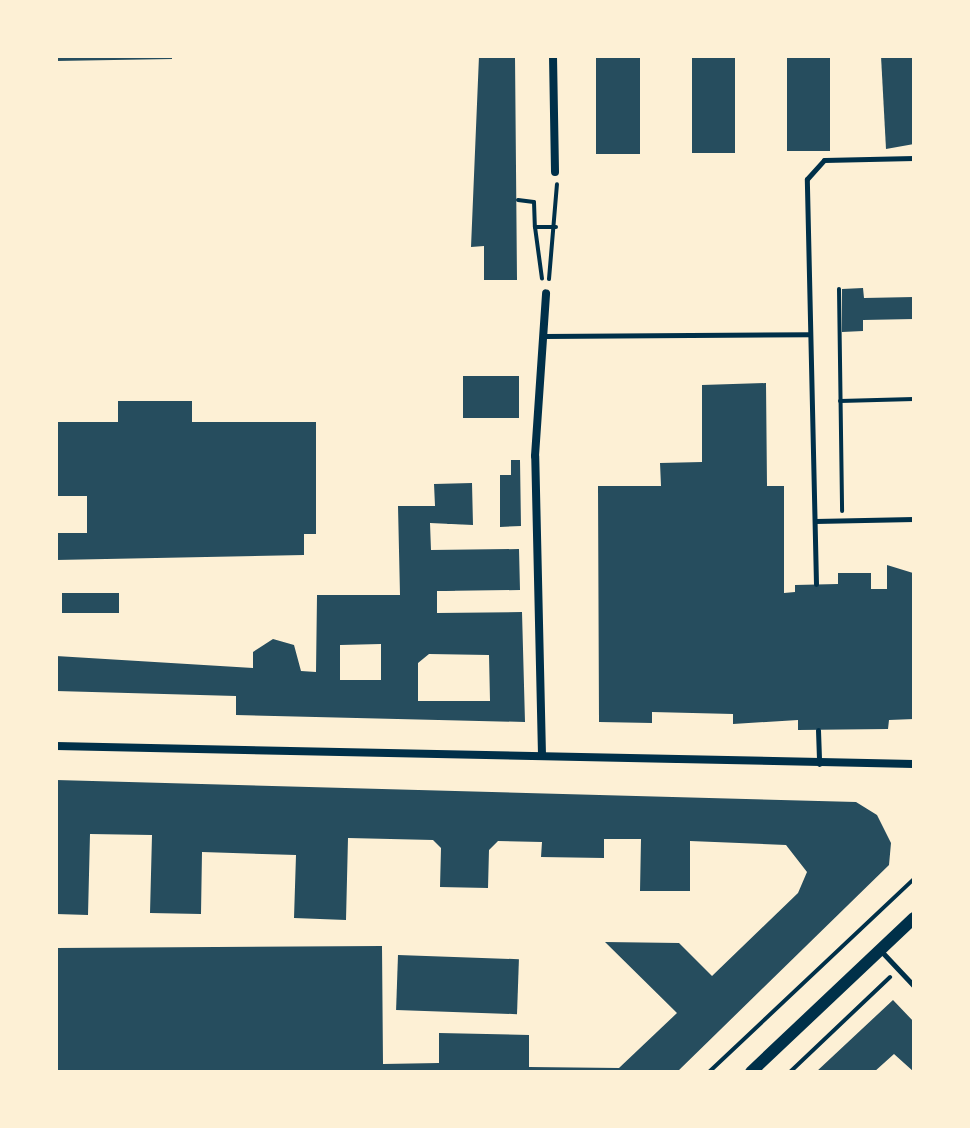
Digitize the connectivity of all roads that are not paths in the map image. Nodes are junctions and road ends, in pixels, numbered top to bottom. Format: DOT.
graph roads {
  1 [pos="553,56"];
  2 [pos="914,158"];
  3 [pos="556,177"];
  4 [pos="546,293"];
  5 [pos="810,334"];
  6 [pos="543,336"];
  7 [pos="914,519"];
  8 [pos="815,521"];
  9 [pos="816,584"];
  10 [pos="818,730"];
  11 [pos="56,746"];
  12 [pos="542,755"];
  13 [pos="819,764"];
  14 [pos="914,764"];
  15 [pos="914,918"];
  16 [pos="880,950"];
  17 [pos="914,986"];
  18 [pos="751,1072"];
  1 -- 3 [label="street"];
  2 -- 5 [label="lane"];
  4 -- 6 [label="street"];
  5 -- 6 [label="lane"];
  5 -- 8 [label="lane"];
  6 -- 12 [label="street"];
  7 -- 8 [label="lane"];
  8 -- 9 [label="lane"];
  10 -- 13 [label="lane"];
  11 -- 12 [label="street"];
  12 -- 13 [label="street"];
  13 -- 14 [label="street"];
  15 -- 16 [label="street"];
  16 -- 17 [label="lane"];
  16 -- 18 [label="street"];
}
